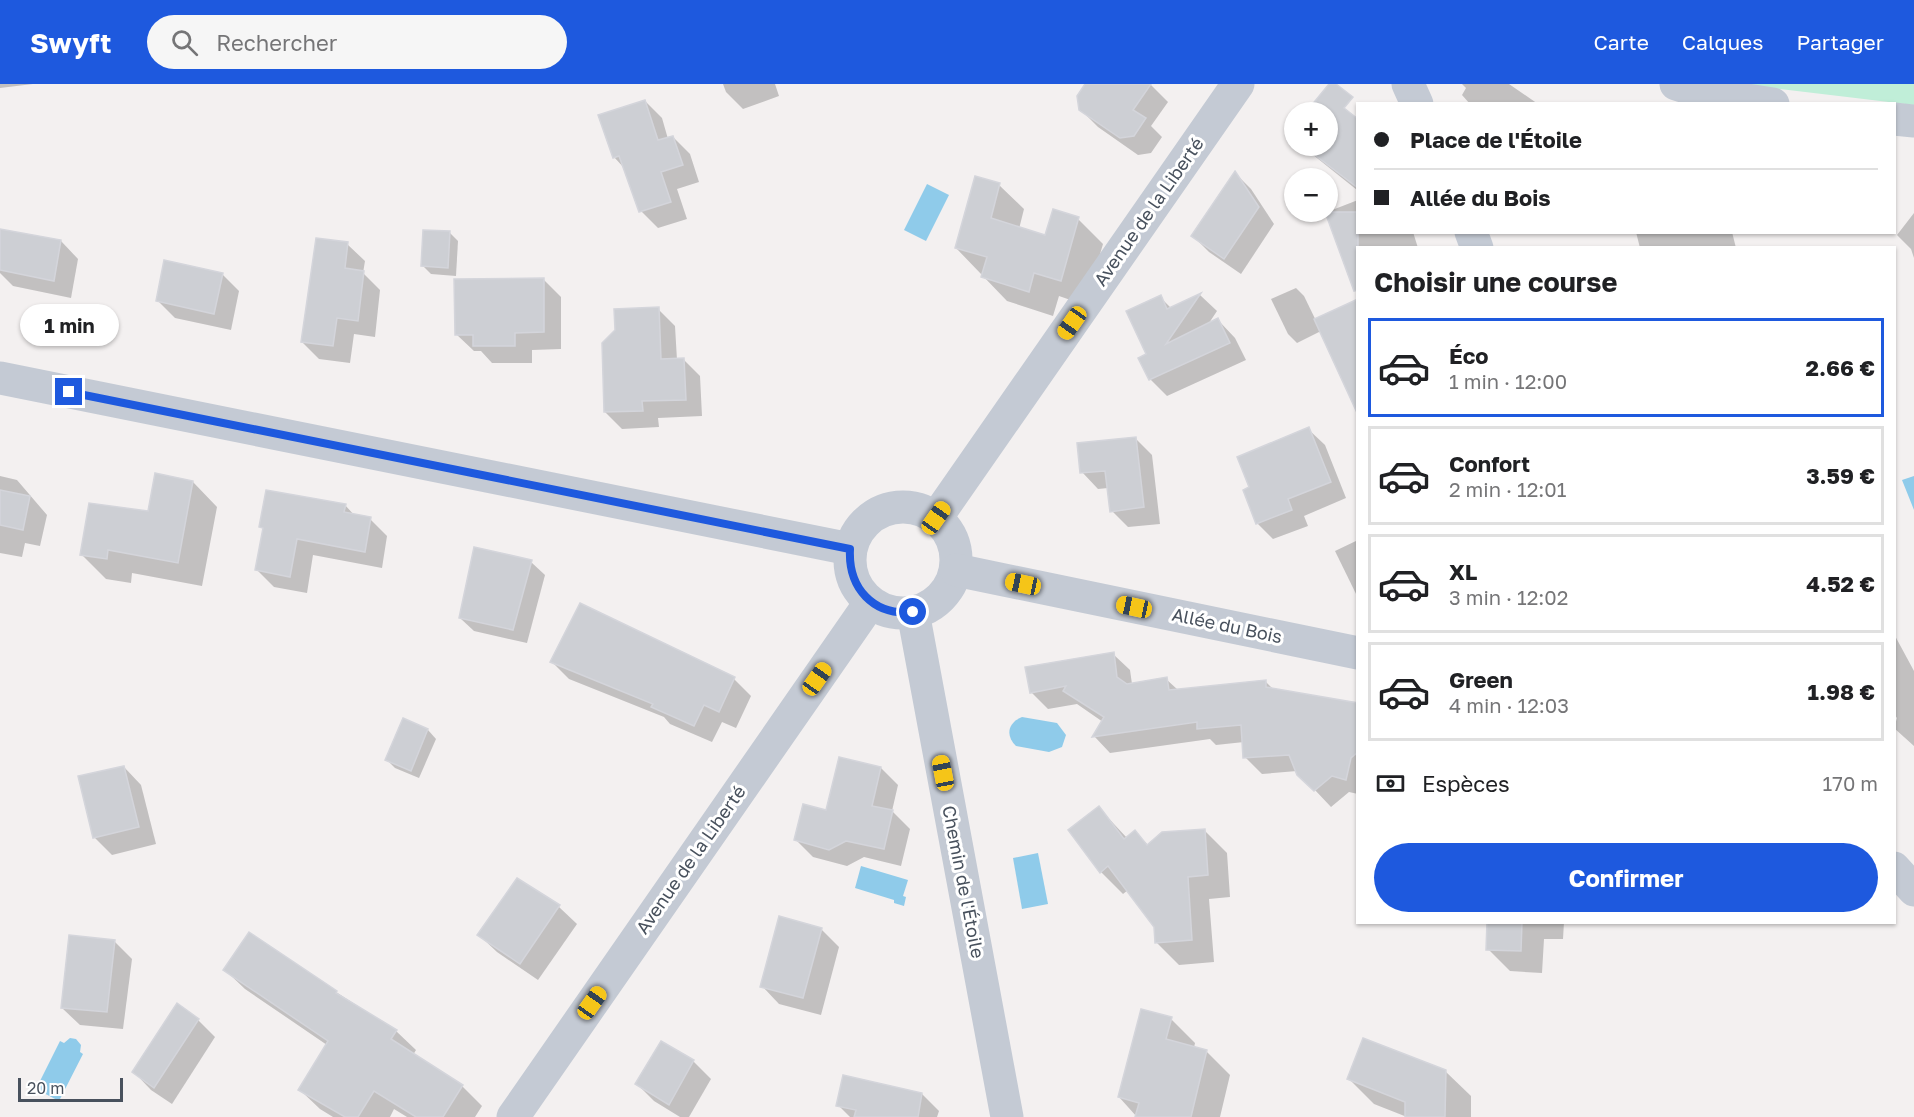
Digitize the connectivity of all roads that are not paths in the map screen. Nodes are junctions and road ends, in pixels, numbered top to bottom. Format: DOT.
graph roads {
  1 [pos="1238,84"];
  2 [pos="1408,84"];
  3 [pos="1676,84"];
  4 [pos="1416,102"];
  5 [pos="1760,102"];
  6 [pos="1896,120"];
  7 [pos="1914,121"];
  8 [pos="0,378"];
  9 [pos="936,518"];
  10 [pos="850,549"];
  11 [pos="956,570"];
  12 [pos="870,603"];
  13 [pos="913,612"];
  14 [pos="1356,653"];
  15 [pos="1896,870"];
  16 [pos="1914,890"];
  17 [pos="513,1117"];
  18 [pos="1007,1117"];
  1 -- 9 [label="street, Avenue de la Liberté"];
  2 -- 4 [label="street"];
  3 -- 5 [label="street"];
  6 -- 7 [label="street"];
  8 -- 10 [label="street"];
  9 -- 10 [label="street"];
  9 -- 11 [label="street"];
  10 -- 12 [label="street"];
  11 -- 13 [label="street"];
  11 -- 14 [label="street, Allée du Bois"];
  12 -- 13 [label="street"];
  12 -- 17 [label="street, Avenue de la Liberté"];
  13 -- 18 [label="street, Chemin de l'Étoile"];
  15 -- 16 [label="street"];
}
